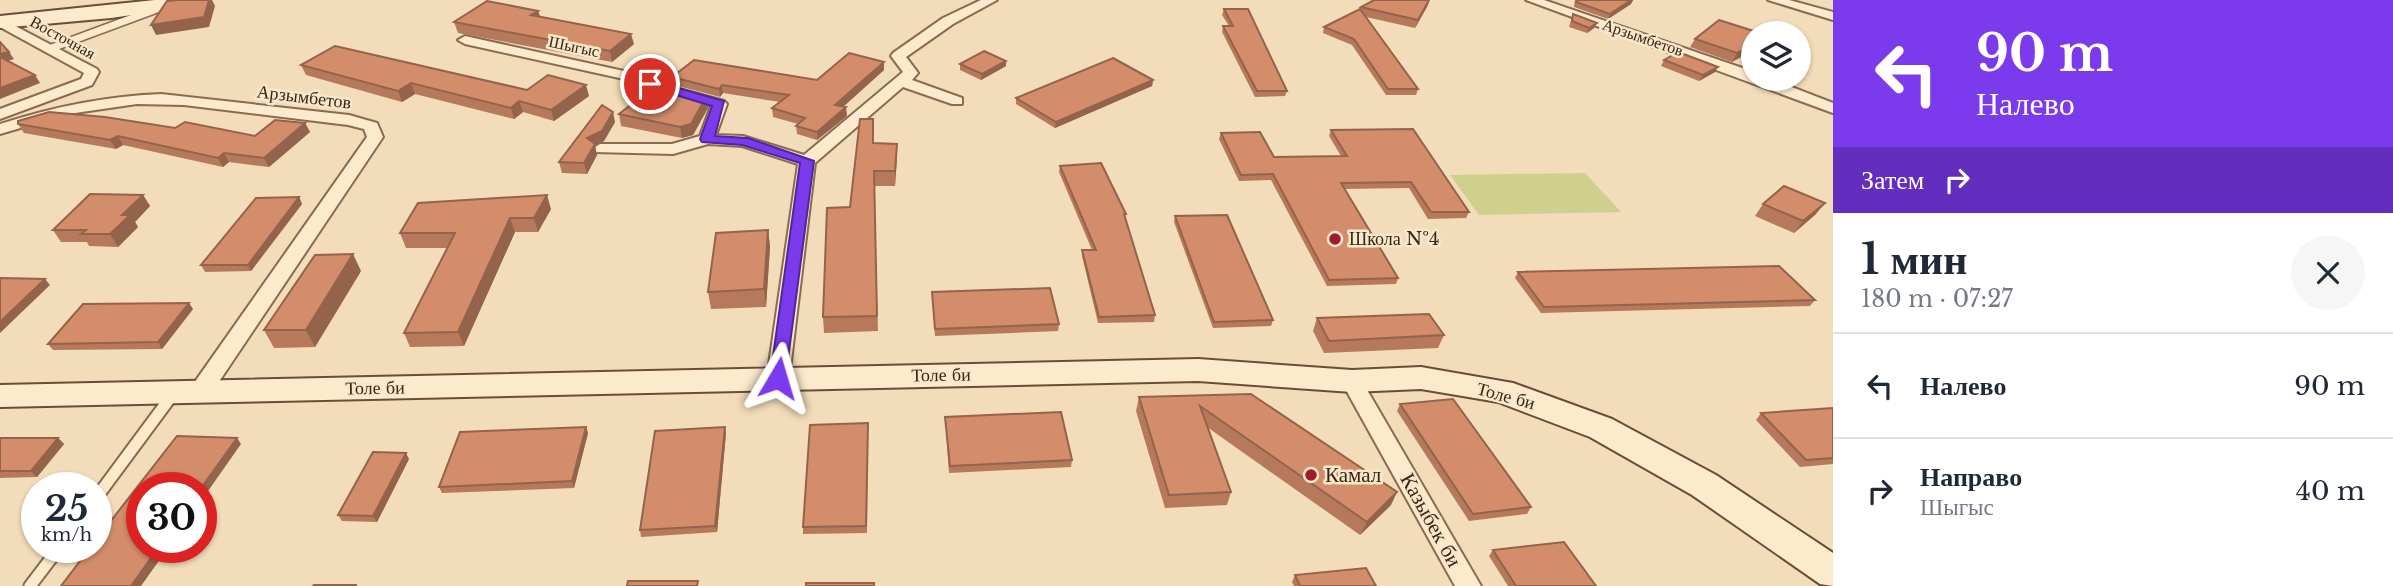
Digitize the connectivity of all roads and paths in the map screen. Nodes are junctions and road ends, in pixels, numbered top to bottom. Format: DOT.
graph roads {
  1 [pos="194,0"];
  2 [pos="991,0"];
  3 [pos="1532,0"];
  4 [pos="1774,0"];
  5 [pos="174,3"];
  6 [pos="1833,16"];
  7 [pos="0,22"];
  8 [pos="464,40"];
  9 [pos="49,49"];
  10 [pos="1741,73"];
  11 [pos="901,81"];
  12 [pos="1789,91"];
  13 [pos="957,101"];
  14 [pos="1833,108"];
  15 [pos="0,114"];
  16 [pos="0,129"];
  17 [pos="707,139"];
  18 [pos="600,149"];
  19 [pos="807,161"];
  20 [pos="778,378"];
  21 [pos="1352,381"];
  22 [pos="187,392"];
  23 [pos="0,396"];
  24 [pos="112,479"];
  25 [pos="48,563"];
  26 [pos="1833,573"];
  27 [pos="30,586"];
  28 [pos="1468,586"];
  1 -- 5 [label="main road"];
  2 -- 11 [label="street"];
  3 -- 10 [label="street, Арзымбетов"];
  4 -- 6 [label="street"];
  5 -- 7 [label="main road"];
  5 -- 9 [label="lane"];
  7 -- 9 [label="street, Восточная"];
  8 -- 17 [label="street, Шыгыс"];
  9 -- 15 [label="street, Восточная"];
  11 -- 13 [label="street"];
  11 -- 19 [label="street"];
  12 -- 14 [label="street, Арзымбетов"];
  16 -- 22 [label="street, Арзымбетов"];
  17 -- 18 [label="street"];
  17 -- 19 [label="street"];
  19 -- 20 [label="street"];
  20 -- 21 [label="main road, Толе би"];
  20 -- 22 [label="main road, Толе би"];
  21 -- 26 [label="main road, Толе би"];
  21 -- 28 [label="street, Казыбек би"];
  22 -- 23 [label="main road, Толе би"];
  22 -- 24 [label="lane"];
  25 -- 27 [label="lane"];
}
